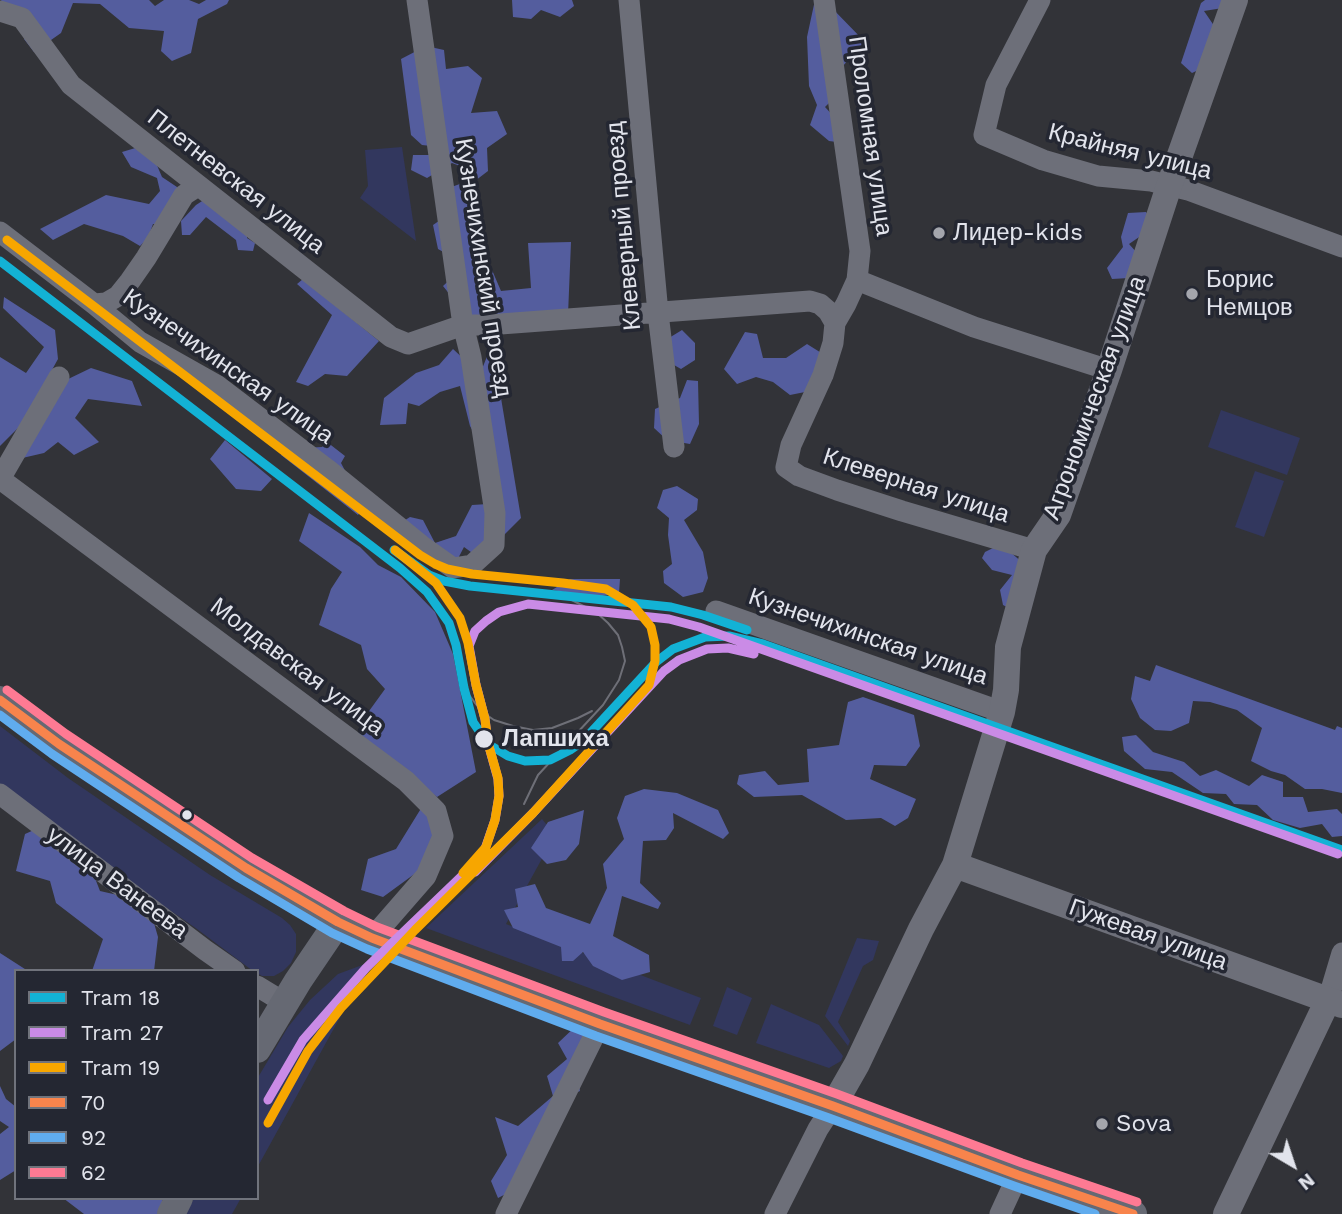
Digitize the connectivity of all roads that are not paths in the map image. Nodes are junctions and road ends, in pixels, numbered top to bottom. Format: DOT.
graph roads {
  1 [pos="417,0"];
  2 [pos="629,0"];
  3 [pos="824,0"];
  4 [pos="1040,0"];
  5 [pos="1235,0"];
  6 [pos="0,10"];
  7 [pos="198,186"];
  8 [pos="1169,186"];
  9 [pos="0,232"];
  10 [pos="1342,247"];
  11 [pos="857,280"];
  12 [pos="94,304"];
  13 [pos="658,313"];
  14 [pos="835,323"];
  15 [pos="463,325"];
  16 [pos="1109,370"];
  17 [pos="59,377"];
  18 [pos="674,447"];
  19 [pos="786,467"];
  20 [pos="0,479"];
  21 [pos="494,545"];
  22 [pos="1034,550"];
  23 [pos="716,611"];
  24 [pos="0,700"];
  25 [pos="1002,712"];
  26 [pos="0,794"];
  27 [pos="955,865"];
  28 [pos="338,922"];
  29 [pos="372,937"];
  30 [pos="1342,953"];
  31 [pos="206,960"];
  32 [pos="230,969"];
  33 [pos="259,987"];
  34 [pos="1335,1002"];
  35 [pos="285,1003"];
  36 [pos="600,1024"];
  37 [pos="259,1046"];
  38 [pos="833,1106"];
  39 [pos="1018,1175"];
  40 [pos="506,1214"];
  41 [pos="775,1214"];
  42 [pos="1000,1214"];
  43 [pos="1133,1214"];
  44 [pos="1226,1214"];
  1 -- 15 [label="street, Кузнечихинский проезд"];
  2 -- 13 [label="street, Клеверный проезд"];
  3 -- 11 [label="street, Проломная улица"];
  4 -- 8 [label="street, Крайняя улица"];
  5 -- 8 [label="street, Агрономическая улица"];
  6 -- 7 [label="street, Плетневская улица"];
  7 -- 12 [label="street"];
  7 -- 15 [label="street, Плетневская улица"];
  8 -- 10 [label="street, Крайняя улица"];
  8 -- 16 [label="street, Агрономическая улица"];
  9 -- 12 [label="street, Кузнечихинская улица"];
  11 -- 14 [label="street, Проломная улица"];
  11 -- 16 [label="street"];
  12 -- 21 [label="street, Кузнечихинская улица"];
  13 -- 14 [label="street, Плетневская улица"];
  13 -- 15 [label="street, Плетневская улица"];
  13 -- 18 [label="street, Клеверный проезд"];
  14 -- 19 [label="street, Проломная улица"];
  15 -- 21 [label="street, Кузнечихинский проезд"];
  16 -- 22 [label="street, Агрономическая улица"];
  17 -- 20 [label="street"];
  19 -- 22 [label="street, Клеверная улица"];
  20 -- 29 [label="street, Молдавская улица"];
  22 -- 25 [label="street, Агрономическая улица"];
  23 -- 25 [label="street, Кузнечихинская улица"];
  24 -- 28 [label="main road"];
  25 -- 27 [label="street, Агрономическая улица"];
  26 -- 31 [label="street, улица Ванеева"];
  27 -- 34 [label="street, Гужевая улица"];
  27 -- 38 [label="street, Агрономическая улица"];
  28 -- 29 [label="main road"];
  28 -- 35 [label="main road"];
  29 -- 36 [label="main road"];
  30 -- 34 [label="street"];
  31 -- 32 [label="street, улица Ванеева"];
  33 -- 35 [label="street"];
  34 -- 44 [label="street"];
  35 -- 37 [label="main road"];
  36 -- 38 [label="main road"];
  36 -- 40 [label="street"];
  38 -- 39 [label="main road"];
  38 -- 41 [label="street, Агрономическая улица"];
  39 -- 42 [label="street"];
  39 -- 43 [label="main road"];
}
